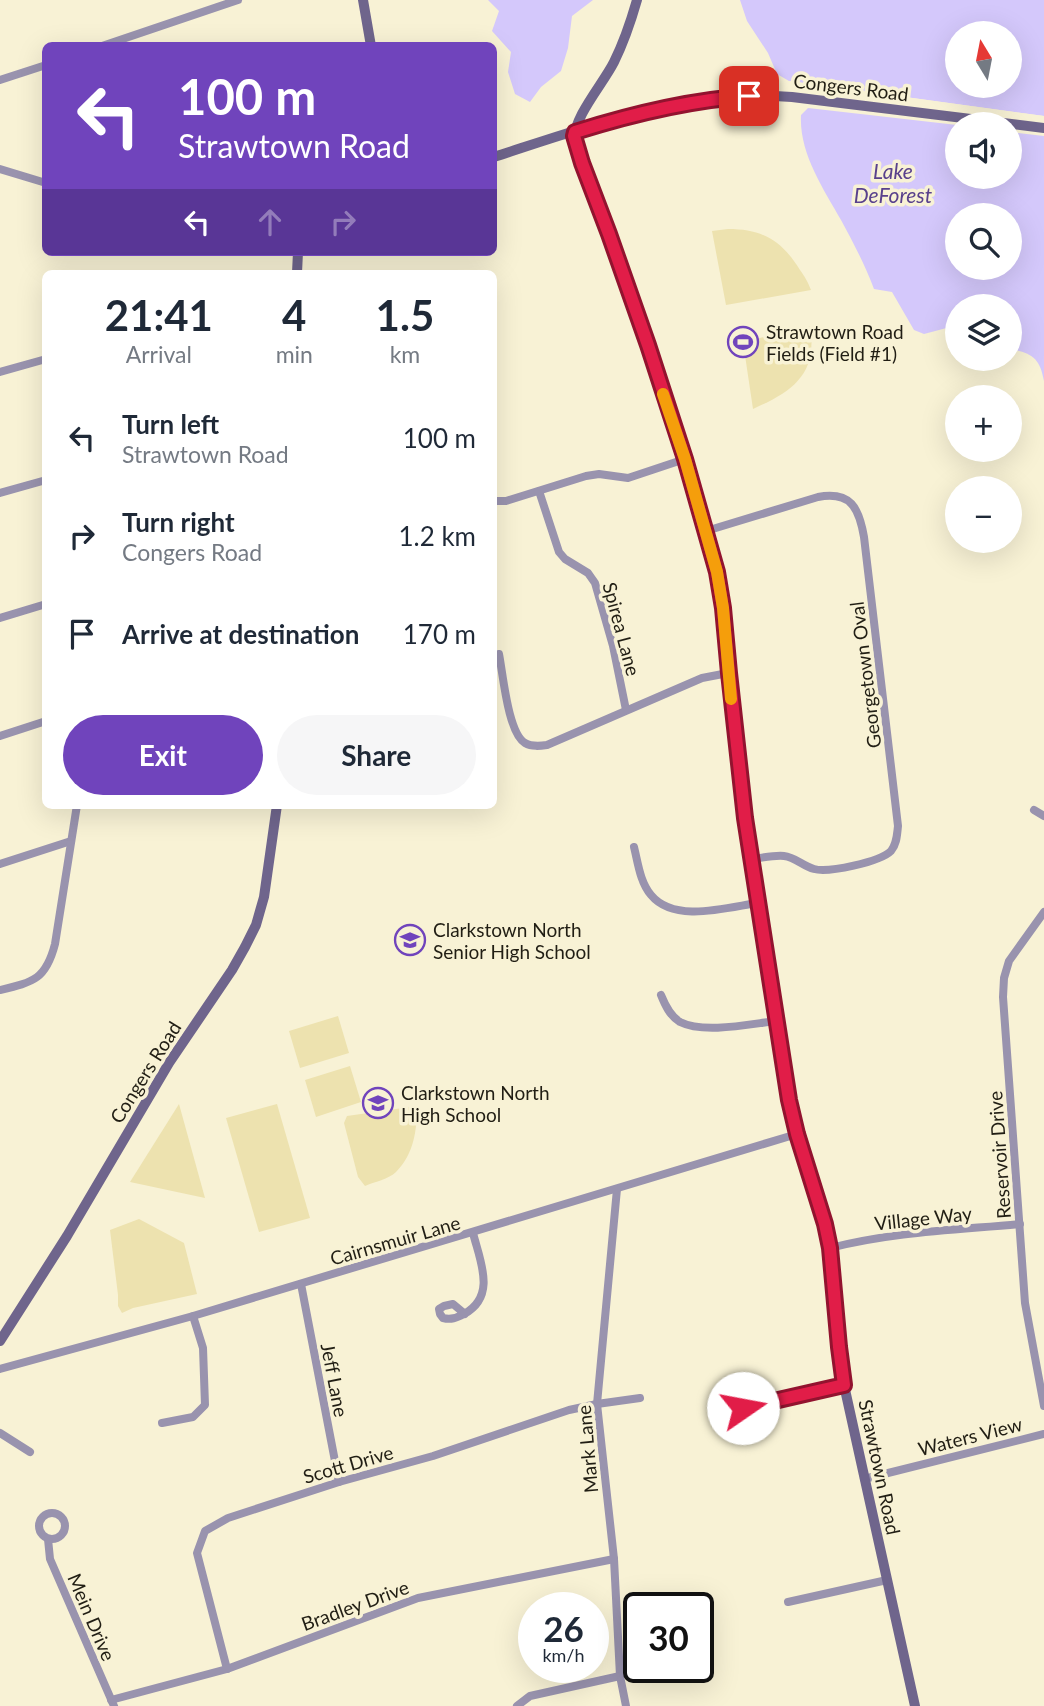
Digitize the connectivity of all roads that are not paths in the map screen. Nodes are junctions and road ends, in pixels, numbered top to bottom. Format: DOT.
graph roads {
  1 [pos="238,0"];
  2 [pos="363,0"];
  3 [pos="637,0"];
  4 [pos="114,42"];
  5 [pos="370,42"];
  6 [pos="42,66"];
  7 [pos="0,80"];
  8 [pos="1044,128"];
  9 [pos="575,132"];
  10 [pos="497,157"];
  11 [pos="0,169"];
  12 [pos="42,182"];
  13 [pos="42,360"];
  14 [pos="0,372"];
  15 [pos="685,459"];
  16 [pos="42,481"];
  17 [pos="539,491"];
  18 [pos="0,493"];
  19 [pos="497,500"];
  20 [pos="706,531"];
  21 [pos="42,605"];
  22 [pos="0,618"];
  23 [pos="499,654"];
  24 [pos="729,673"];
  25 [pos="626,710"];
  26 [pos="42,721"];
  27 [pos="0,736"];
  28 [pos="76,809"];
  29 [pos="276,809"];
  30 [pos="1034,810"];
  31 [pos="1044,816"];
  32 [pos="72,841"];
  33 [pos="634,847"];
  34 [pos="752,859"];
  35 [pos="0,864"];
  36 [pos="757,903"];
  37 [pos="1044,912"];
  38 [pos="0,990"];
  39 [pos="661,995"];
  40 [pos="776,1021"];
  41 [pos="797,1134"];
  42 [pos="617,1189"];
  43 [pos="1020,1224"];
  44 [pos="473,1233"];
  45 [pos="830,1248"];
  46 [pos="301,1284"];
  47 [pos="465,1314"];
  48 [pos="194,1316"];
  49 [pos="0,1341"];
  50 [pos="0,1368"];
  51 [pos="844,1385"];
  52 [pos="640,1398"];
  53 [pos="597,1404"];
  54 [pos="1044,1406"];
  55 [pos="743,1408"];
  56 [pos="162,1423"];
  57 [pos="0,1433"];
  58 [pos="1044,1434"];
  59 [pos="30,1452"];
  60 [pos="864,1479"];
  61 [pos="339,1482"];
  62 [pos="48,1539"];
  63 [pos="614,1559"];
  64 [pos="887,1580"];
  65 [pos="788,1602"];
  66 [pos="227,1669"];
  67 [pos="620,1676"];
  68 [pos="113,1703"];
  69 [pos="517,1706"];
  70 [pos="626,1706"];
  71 [pos="915,1706"];
  1 -- 4 [label="street"];
  2 -- 5 [label="street"];
  3 -- 9 [label="street"];
  6 -- 7 [label="street"];
  8 -- 9 [label="street, Congers Road"];
  9 -- 10 [label="street, Congers Road"];
  9 -- 15 [label="street, Strawtown Road"];
  11 -- 12 [label="street"];
  13 -- 14 [label="street"];
  15 -- 17 [label="street"];
  15 -- 20 [label="street, Strawtown Road"];
  16 -- 18 [label="street"];
  17 -- 19 [label="street"];
  17 -- 25 [label="street, Spirea Lane"];
  20 -- 24 [label="street, Strawtown Road"];
  20 -- 34 [label="street, Georgetown Oval"];
  21 -- 22 [label="street"];
  23 -- 25 [label="street"];
  24 -- 25 [label="street"];
  24 -- 34 [label="street, Strawtown Road"];
  26 -- 27 [label="street"];
  28 -- 32 [label="street"];
  29 -- 49 [label="street, Congers Road"];
  30 -- 31 [label="street"];
  32 -- 35 [label="street"];
  32 -- 38 [label="street"];
  33 -- 36 [label="street"];
  34 -- 36 [label="street, Strawtown Road"];
  36 -- 40 [label="street, Strawtown Road"];
  37 -- 43 [label="street, Reservoir Drive"];
  39 -- 40 [label="street"];
  40 -- 41 [label="street, Strawtown Road"];
  41 -- 42 [label="street, Cairnsmuir Lane"];
  41 -- 45 [label="street, Strawtown Road"];
  42 -- 44 [label="street, Cairnsmuir Lane"];
  42 -- 53 [label="street, Mark Lane"];
  43 -- 45 [label="street, Village Way"];
  43 -- 54 [label="street, Reservoir Drive"];
  44 -- 46 [label="street, Cairnsmuir Lane"];
  44 -- 47 [label="street"];
  45 -- 51 [label="street, Strawtown Road"];
  46 -- 48 [label="street, Cairnsmuir Lane"];
  46 -- 61 [label="street, Jeff Lane"];
  48 -- 50 [label="street, Cairnsmuir Lane"];
  48 -- 56 [label="street"];
  51 -- 55 [label="street"];
  51 -- 60 [label="street, Strawtown Road"];
  52 -- 53 [label="street, Scott Drive"];
  53 -- 61 [label="street, Scott Drive"];
  53 -- 63 [label="street, Mark Lane"];
  57 -- 59 [label="street"];
  58 -- 60 [label="street, Waters View"];
  60 -- 64 [label="street, Strawtown Road"];
  61 -- 66 [label="street, Scott Drive"];
  62 -- 68 [label="street, Mein Drive"];
  63 -- 66 [label="street, Bradley Drive"];
  63 -- 67 [label="street, Mark Lane"];
  64 -- 65 [label="street"];
  64 -- 71 [label="street, Strawtown Road"];
  66 -- 68 [label="street, Bradley Drive"];
  67 -- 69 [label="street"];
  67 -- 70 [label="street, Mark Lane"];
}
